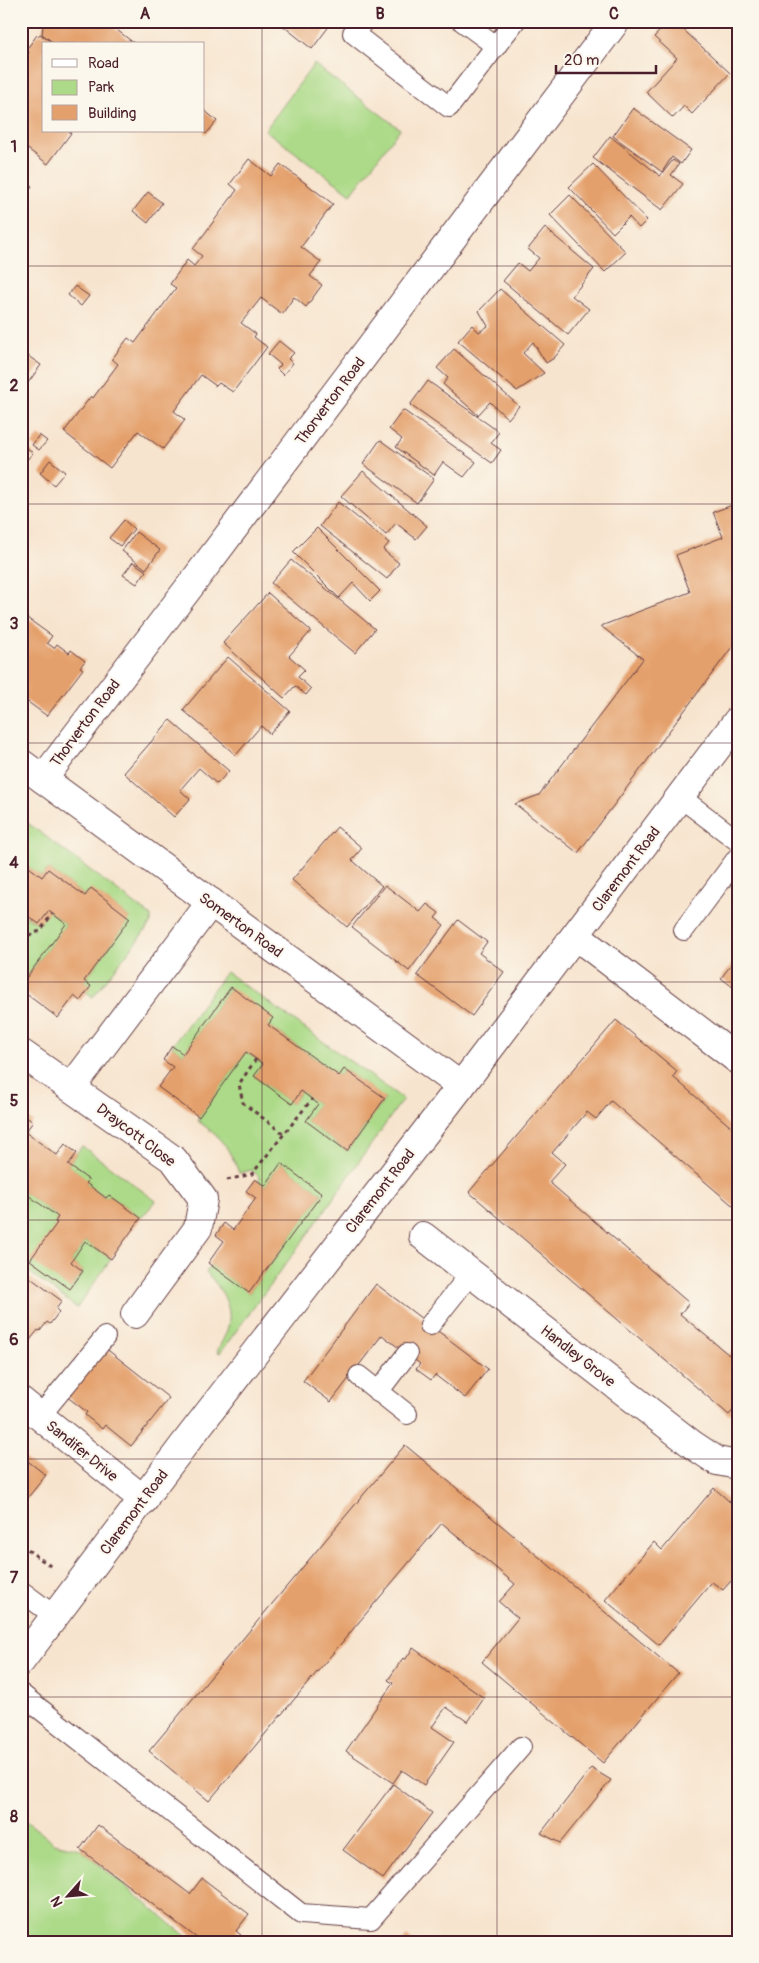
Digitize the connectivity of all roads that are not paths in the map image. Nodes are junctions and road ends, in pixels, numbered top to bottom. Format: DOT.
graph roads {
  1 [pos="364,21"];
  2 [pos="462,21"];
  3 [pos="515,21"];
  4 [pos="616,21"];
  5 [pos="496,46"];
  6 [pos="738,720"];
  7 [pos="32,771"];
  8 [pos="680,797"];
  9 [pos="738,841"];
  10 [pos="738,858"];
  11 [pos="211,902"];
  12 [pos="684,930"];
  13 [pos="576,936"];
  14 [pos="21,1053"];
  15 [pos="738,1060"];
  16 [pos="461,1086"];
  17 [pos="71,1088"];
  18 [pos="423,1236"];
  19 [pos="471,1272"];
  20 [pos="135,1314"];
  21 [pos="430,1325"];
  22 [pos="104,1337"];
  23 [pos="407,1354"];
  24 [pos="359,1376"];
  25 [pos="378,1392"];
  26 [pos="31,1409"];
  27 [pos="407,1414"];
  28 [pos="738,1466"];
  29 [pos="144,1500"];
  30 [pos="21,1591"];
  31 [pos="56,1616"];
  32 [pos="21,1661"];
  33 [pos="21,1694"];
  34 [pos="521,1747"];
  1 -- 5 [label="lane"];
  2 -- 5 [label="lane"];
  3 -- 5 [label="lane"];
  4 -- 7 [label="street, Thorverton Road"];
  6 -- 8 [label="street, Claremont Road"];
  7 -- 11 [label="street, Somerton Road"];
  8 -- 9 [label="lane"];
  8 -- 13 [label="street, Claremont Road"];
  10 -- 12 [label="lane"];
  11 -- 16 [label="street, Somerton Road"];
  11 -- 17 [label="street"];
  13 -- 15 [label="street"];
  13 -- 16 [label="street, Claremont Road"];
  14 -- 17 [label="street, Draycott Close"];
  16 -- 29 [label="street, Claremont Road"];
  17 -- 20 [label="street, Draycott Close"];
  18 -- 19 [label="street, Handley Grove"];
  19 -- 21 [label="lane"];
  19 -- 28 [label="street, Handley Grove"];
  22 -- 26 [label="lane"];
  23 -- 25 [label="lane"];
  24 -- 25 [label="lane"];
  25 -- 27 [label="lane"];
  26 -- 29 [label="street, Sandifer Drive"];
  29 -- 31 [label="street, Claremont Road"];
  30 -- 31 [label="lane"];
  31 -- 32 [label="street, Claremont Road"];
  33 -- 34 [label="lane"];
}
